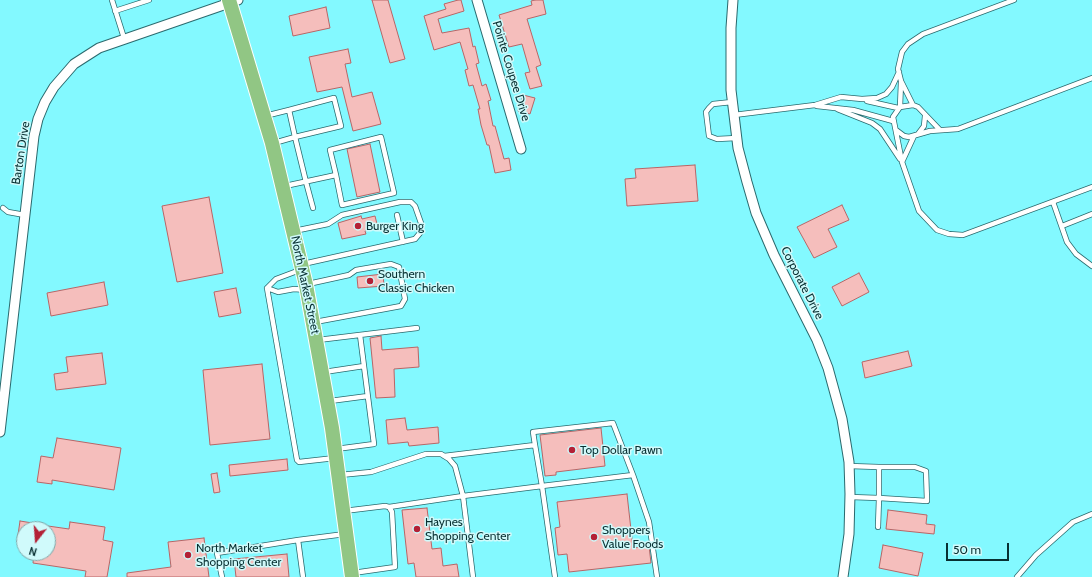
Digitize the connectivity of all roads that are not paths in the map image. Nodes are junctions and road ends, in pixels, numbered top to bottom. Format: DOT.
graph roads {
  1 [pos="112,0"];
  2 [pos="149,0"];
  3 [pos="477,0"];
  4 [pos="734,0"];
  5 [pos="1014,0"];
  6 [pos="233,1"];
  7 [pos="115,10"];
  8 [pos="124,38"];
  9 [pos="899,72"];
  10 [pos="1092,78"];
  11 [pos="901,81"];
  12 [pos="862,99"];
  13 [pos="732,102"];
  14 [pos="815,105"];
  15 [pos="913,105"];
  16 [pos="899,108"];
  17 [pos="836,109"];
  18 [pos="289,110"];
  19 [pos="734,115"];
  20 [pos="265,116"];
  21 [pos="925,116"];
  22 [pos="893,122"];
  23 [pos="896,130"];
  24 [pos="940,130"];
  25 [pos="916,135"];
  26 [pos="295,137"];
  27 [pos="737,138"];
  28 [pos="272,143"];
  29 [pos="522,149"];
  30 [pos="902,162"];
  31 [pos="336,175"];
  32 [pos="306,182"];
  33 [pos="283,186"];
  34 [pos="1092,187"];
  35 [pos="1053,202"];
  36 [pos="3,208"];
  37 [pos="313,208"];
  38 [pos="1092,214"];
  39 [pos="25,215"];
  40 [pos="397,215"];
  41 [pos="1062,226"];
  42 [pos="294,231"];
  43 [pos="403,242"];
  44 [pos="1092,266"];
  45 [pos="302,267"];
  46 [pos="306,287"];
  47 [pos="267,288"];
  48 [pos="313,323"];
  49 [pos="417,328"];
  50 [pos="360,335"];
  51 [pos="316,340"];
  52 [pos="364,366"];
  53 [pos="322,373"];
  54 [pos="368,396"];
  55 [pos="327,401"];
  56 [pos="0,432"];
  57 [pos="535,445"];
  58 [pos="336,454"];
  59 [pos="444,456"];
  60 [pos="849,466"];
  61 [pos="879,467"];
  62 [pos="339,475"];
  63 [pos="633,475"];
  64 [pos="542,486"];
  65 [pos="462,496"];
  66 [pos="850,497"];
  67 [pos="879,498"];
  68 [pos="389,507"];
  69 [pos="344,511"];
  70 [pos="1092,514"];
  71 [pos="878,527"];
  72 [pos="346,534"];
  73 [pos="298,540"];
  74 [pos="352,575"];
  75 [pos="222,577"];
  76 [pos="303,577"];
  77 [pos="473,577"];
  78 [pos="555,577"];
  79 [pos="657,577"];
  80 [pos="843,577"];
  81 [pos="1018,577"];
  1 -- 7 [label="lane"];
  2 -- 7 [label="lane"];
  3 -- 29 [label="street, Pointe Coupee Drive"];
  4 -- 13 [label="street, Corporate Drive"];
  5 -- 9 [label="lane"];
  6 -- 8 [label="street, Barton Drive"];
  6 -- 20 [label="main road, North Market Street"];
  7 -- 8 [label="lane"];
  8 -- 39 [label="street, Barton Drive"];
  9 -- 11 [label="lane"];
  9 -- 12 [label="lane"];
  10 -- 24 [label="lane"];
  11 -- 15 [label="lane"];
  11 -- 16 [label="lane"];
  12 -- 14 [label="lane"];
  12 -- 16 [label="lane"];
  13 -- 19 [label="street, Corporate Drive"];
  13 -- 27 [label="lane"];
  14 -- 17 [label="lane"];
  14 -- 19 [label="lane"];
  15 -- 16 [label="lane"];
  15 -- 21 [label="lane"];
  16 -- 22 [label="lane"];
  17 -- 22 [label="lane"];
  17 -- 30 [label="lane"];
  18 -- 20 [label="lane"];
  18 -- 26 [label="lane"];
  18 -- 26 [label="lane"];
  19 -- 27 [label="street, Corporate Drive"];
  20 -- 28 [label="main road, North Market Street"];
  21 -- 24 [label="lane"];
  21 -- 25 [label="lane"];
  22 -- 23 [label="lane"];
  23 -- 25 [label="lane"];
  23 -- 30 [label="lane"];
  24 -- 25 [label="lane"];
  25 -- 30 [label="lane"];
  26 -- 28 [label="lane"];
  26 -- 32 [label="lane"];
  27 -- 60 [label="street, Corporate Drive"];
  28 -- 33 [label="main road, North Market Street"];
  30 -- 35 [label="lane"];
  31 -- 31 [label="lane"];
  31 -- 32 [label="lane"];
  32 -- 33 [label="lane"];
  32 -- 37 [label="lane"];
  33 -- 42 [label="main road, North Market Street"];
  34 -- 35 [label="lane"];
  35 -- 41 [label="lane"];
  36 -- 39 [label="lane"];
  38 -- 41 [label="lane"];
  39 -- 56 [label="street, Barton Drive"];
  40 -- 43 [label="lane"];
  41 -- 44 [label="lane"];
  42 -- 43 [label="lane"];
  42 -- 45 [label="main road, North Market Street"];
  43 -- 45 [label="lane"];
  45 -- 46 [label="main road, North Market Street"];
  45 -- 47 [label="lane"];
  46 -- 47 [label="lane"];
  46 -- 48 [label="main road, North Market Street"];
  46 -- 48 [label="lane"];
  47 -- 58 [label="lane"];
  48 -- 51 [label="main road, North Market Street"];
  49 -- 50 [label="lane"];
  50 -- 51 [label="lane"];
  50 -- 52 [label="lane"];
  51 -- 53 [label="main road, North Market Street"];
  52 -- 53 [label="lane"];
  52 -- 54 [label="lane"];
  53 -- 55 [label="main road, North Market Street"];
  54 -- 55 [label="lane"];
  54 -- 58 [label="lane"];
  55 -- 58 [label="main road, North Market Street"];
  57 -- 59 [label="lane"];
  57 -- 63 [label="lane"];
  57 -- 64 [label="lane"];
  58 -- 62 [label="main road, North Market Street"];
  59 -- 62 [label="lane"];
  59 -- 65 [label="lane"];
  60 -- 61 [label="lane"];
  60 -- 66 [label="street, Corporate Drive"];
  61 -- 67 [label="lane"];
  61 -- 67 [label="lane"];
  62 -- 69 [label="main road, North Market Street"];
  63 -- 64 [label="lane"];
  63 -- 79 [label="lane"];
  64 -- 65 [label="lane"];
  64 -- 78 [label="lane"];
  65 -- 68 [label="lane"];
  65 -- 77 [label="lane"];
  66 -- 67 [label="lane"];
  66 -- 80 [label="street, Corporate Drive"];
  67 -- 71 [label="lane"];
  68 -- 69 [label="lane"];
  68 -- 74 [label="lane"];
  69 -- 72 [label="main road, North Market Street"];
  70 -- 81 [label="lane"];
  72 -- 73 [label="lane"];
  72 -- 74 [label="main road, North Market Street"];
  73 -- 75 [label="lane"];
  73 -- 76 [label="lane"];
}
